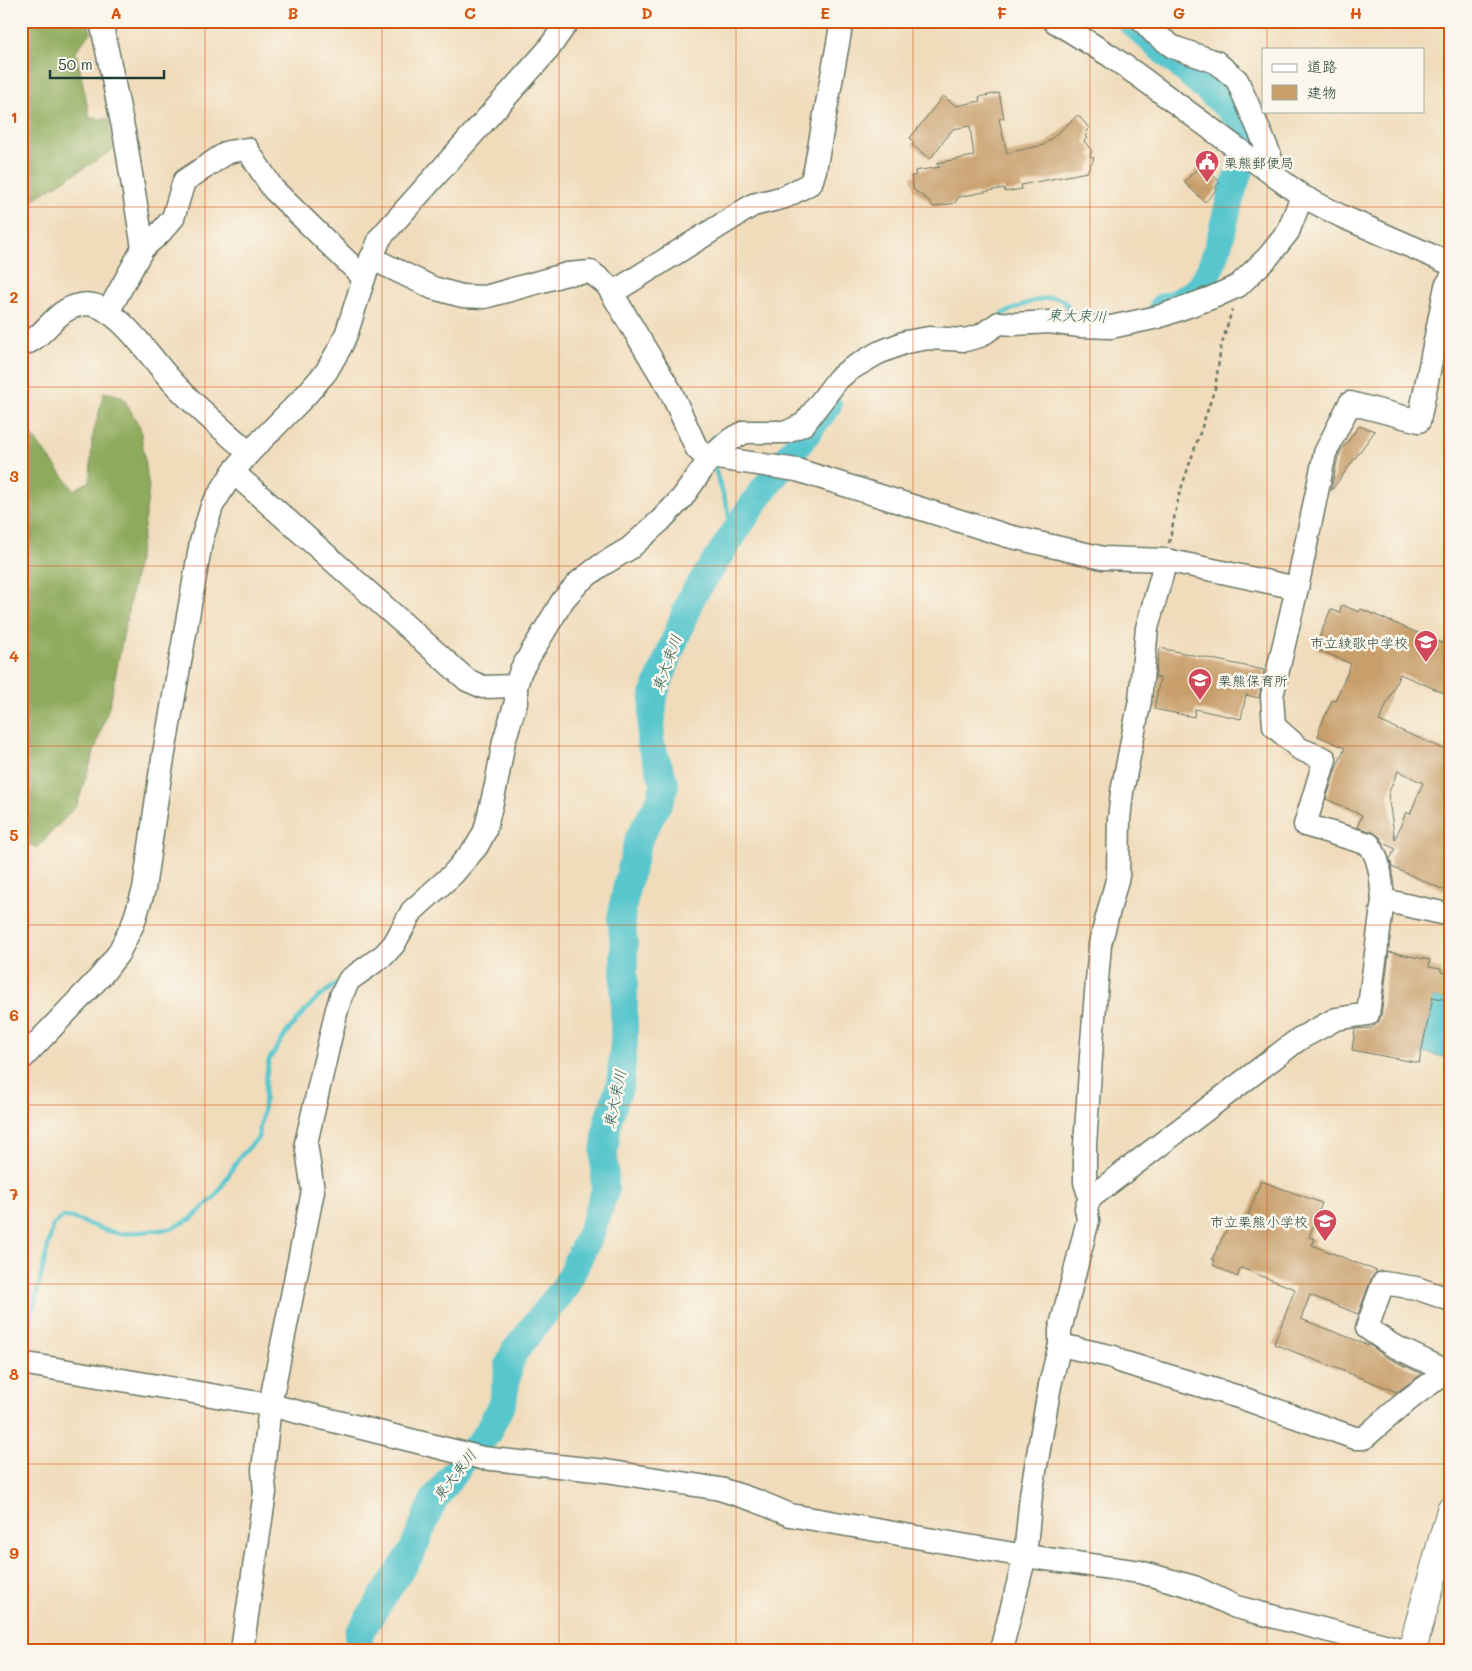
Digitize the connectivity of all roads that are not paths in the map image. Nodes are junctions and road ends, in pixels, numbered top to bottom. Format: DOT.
graph roads {
  1 [pos="101,21"];
  2 [pos="568,21"];
  3 [pos="842,21"];
  4 [pos="1054,21"];
  5 [pos="1143,21"];
  6 [pos="1274,176"];
  7 [pos="1302,196"];
  8 [pos="143,248"];
  9 [pos="1451,264"];
  10 [pos="367,268"];
  11 [pos="1451,278"];
  12 [pos="612,293"];
  13 [pos="108,312"];
  14 [pos="21,345"];
  15 [pos="249,453"];
  16 [pos="711,457"];
  17 [pos="233,472"];
  18 [pos="1166,560"];
  19 [pos="1297,588"];
  20 [pos="513,686"];
  21 [pos="1383,900"];
  22 [pos="1451,915"];
  23 [pos="21,1060"];
  24 [pos="1090,1198"];
  25 [pos="1451,1300"];
  26 [pos="1060,1345"];
  27 [pos="21,1364"];
  28 [pos="1449,1374"];
  29 [pos="270,1405"];
  30 [pos="1451,1510"];
  31 [pos="1025,1556"];
  32 [pos="242,1650"];
  33 [pos="1001,1650"];
  34 [pos="1404,1650"];
  35 [pos="1412,1650"];
  1 -- 8 [label="street"];
  2 -- 10 [label="street"];
  3 -- 12 [label="street"];
  4 -- 6 [label="street"];
  5 -- 6 [label="street"];
  6 -- 7 [label="street"];
  7 -- 9 [label="street"];
  7 -- 16 [label="street"];
  8 -- 10 [label="street"];
  8 -- 13 [label="street"];
  10 -- 12 [label="street"];
  10 -- 15 [label="street"];
  11 -- 19 [label="street"];
  12 -- 16 [label="street"];
  13 -- 14 [label="street"];
  13 -- 15 [label="street"];
  15 -- 17 [label="street"];
  16 -- 18 [label="street"];
  16 -- 20 [label="street"];
  17 -- 20 [label="street"];
  17 -- 23 [label="street"];
  18 -- 19 [label="street"];
  18 -- 24 [label="street"];
  19 -- 21 [label="street"];
  20 -- 29 [label="street"];
  21 -- 22 [label="street"];
  21 -- 24 [label="street"];
  24 -- 26 [label="street"];
  25 -- 28 [label="street"];
  26 -- 28 [label="street"];
  26 -- 31 [label="street"];
  27 -- 29 [label="street"];
  29 -- 31 [label="street"];
  29 -- 32 [label="street"];
  30 -- 35 [label="main road"];
  31 -- 33 [label="street"];
  31 -- 34 [label="street"];
}
